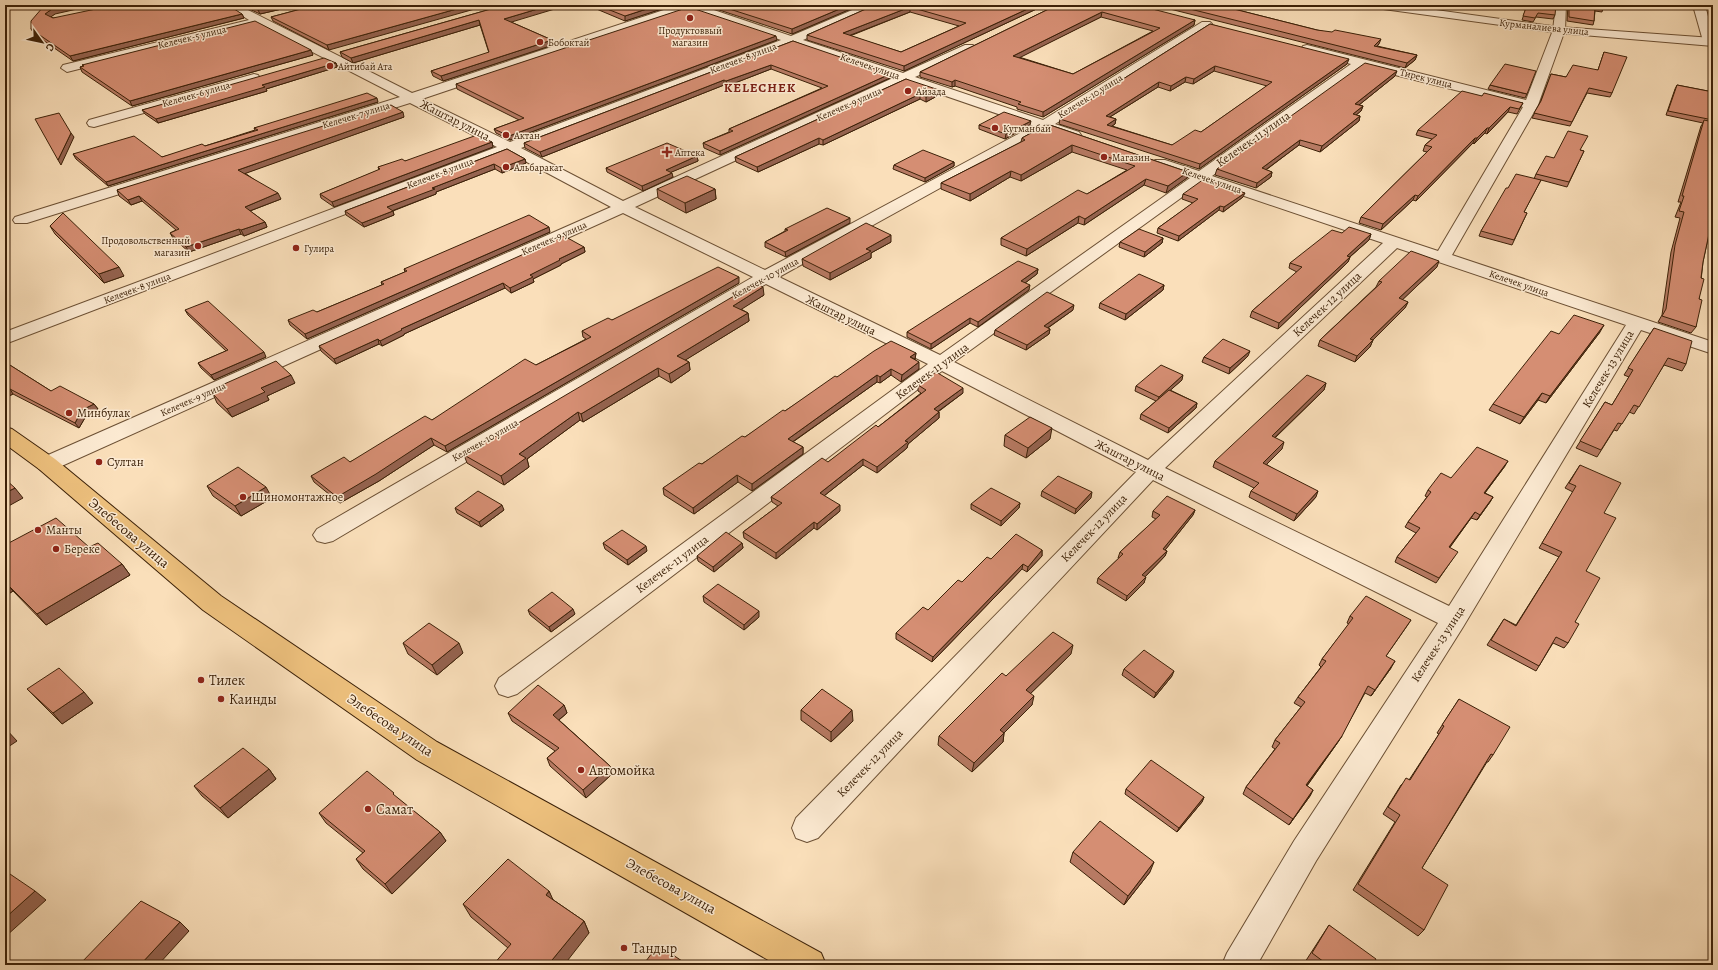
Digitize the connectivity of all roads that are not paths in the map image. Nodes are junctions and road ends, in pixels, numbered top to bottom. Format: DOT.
graph roads {
  1 [pos="230,5"];
  2 [pos="689,5"];
  3 [pos="873,5"];
  4 [pos="1376,5"];
  5 [pos="1561,5"];
  6 [pos="1417,9"];
  7 [pos="1700,9"];
  8 [pos="266,19"];
  9 [pos="1207,24"];
  10 [pos="1558,30"];
  11 [pos="792,40"];
  12 [pos="1711,41"];
  13 [pos="982,42"];
  14 [pos="1299,47"];
  15 [pos="1361,62"];
  16 [pos="67,68"];
  17 [pos="268,74"];
  18 [pos="906,78"];
  19 [pos="411,98"];
  20 [pos="1531,105"];
  21 [pos="94,123"];
  22 [pos="1044,125"];
  23 [pos="1089,140"];
  24 [pos="509,147"];
  25 [pos="1148,159"];
  26 [pos="1200,176"];
  27 [pos="623,207"];
  28 [pos="21,220"];
  29 [pos="1393,242"];
  30 [pos="1443,257"];
  31 [pos="764,278"];
  32 [pos="1636,323"];
  33 [pos="5,338"];
  34 [pos="1713,348"];
  35 [pos="942,363"];
  36 [pos="5,434"];
  37 [pos="47,464"];
  38 [pos="1150,470"];
  39 [pos="325,535"];
  40 [pos="1454,620"];
  41 [pos="508,686"];
  42 [pos="807,828"];
  43 [pos="796,962"];
  44 [pos="1238,965"];
  1 -- 8 [label="street, Жаштар улица"];
  2 -- 11 [label="street, Келечек улица"];
  2 -- 19 [label="street, Келечек-7 улица"];
  3 -- 11 [label="street, Келечек-8 улица"];
  4 -- 6 [label="street, Курманалиева улица"];
  5 -- 10 [label="street"];
  6 -- 10 [label="street, Курманалиева улица"];
  7 -- 12 [label="street"];
  8 -- 16 [label="street, Келечек-5 улица"];
  8 -- 19 [label="street, Жаштар улица"];
  9 -- 22 [label="street, Келечек-10 улица"];
  10 -- 12 [label="street, Курманалиева улица"];
  10 -- 20 [label="street"];
  11 -- 18 [label="street, Келечек улица"];
  11 -- 24 [label="street, Келечек-8 улица"];
  13 -- 18 [label="street, Келечек-9 улица"];
  14 -- 15 [label="street, Тирек улица"];
  15 -- 20 [label="street, Тирек улица"];
  15 -- 26 [label="street, Келечек-11 улица"];
  17 -- 21 [label="street, Келечек-6 улица"];
  18 -- 22 [label="street, Келечек улица"];
  18 -- 27 [label="street, Келечек-9 улица"];
  19 -- 24 [label="street, Жаштар улица"];
  19 -- 28 [label="street, Келечек-7 улица"];
  20 -- 30 [label="street"];
  22 -- 23 [label="street, Келечек улица"];
  22 -- 31 [label="street, Келечек-10 улица"];
  24 -- 27 [label="street, Жаштар улица"];
  24 -- 33 [label="street, Келечек-8 улица"];
  25 -- 26 [label="street, Келечек улица"];
  26 -- 29 [label="street, Келечек улица"];
  26 -- 35 [label="street, Келечек-11 улица"];
  27 -- 31 [label="street, Жаштар улица"];
  27 -- 37 [label="street, Келечек-9 улица"];
  29 -- 30 [label="street, Келечек улица"];
  29 -- 38 [label="street, Келечек-12 улица"];
  30 -- 32 [label="street, Келечек улица"];
  31 -- 35 [label="street, Жаштар улица"];
  31 -- 39 [label="street, Келечек-10 улица"];
  32 -- 34 [label="street, Келечек улица"];
  32 -- 40 [label="street, Келечек-13 улица"];
  35 -- 38 [label="street, Жаштар улица"];
  35 -- 41 [label="street, Келечек-11 улица"];
  36 -- 37 [label="main road, Элебесова улица"];
  37 -- 43 [label="main road, Элебесова улица"];
  38 -- 40 [label="street, Жаштар улица"];
  38 -- 42 [label="street, Келечек-12 улица"];
  40 -- 44 [label="street, Келечек-13 улица"];
}
